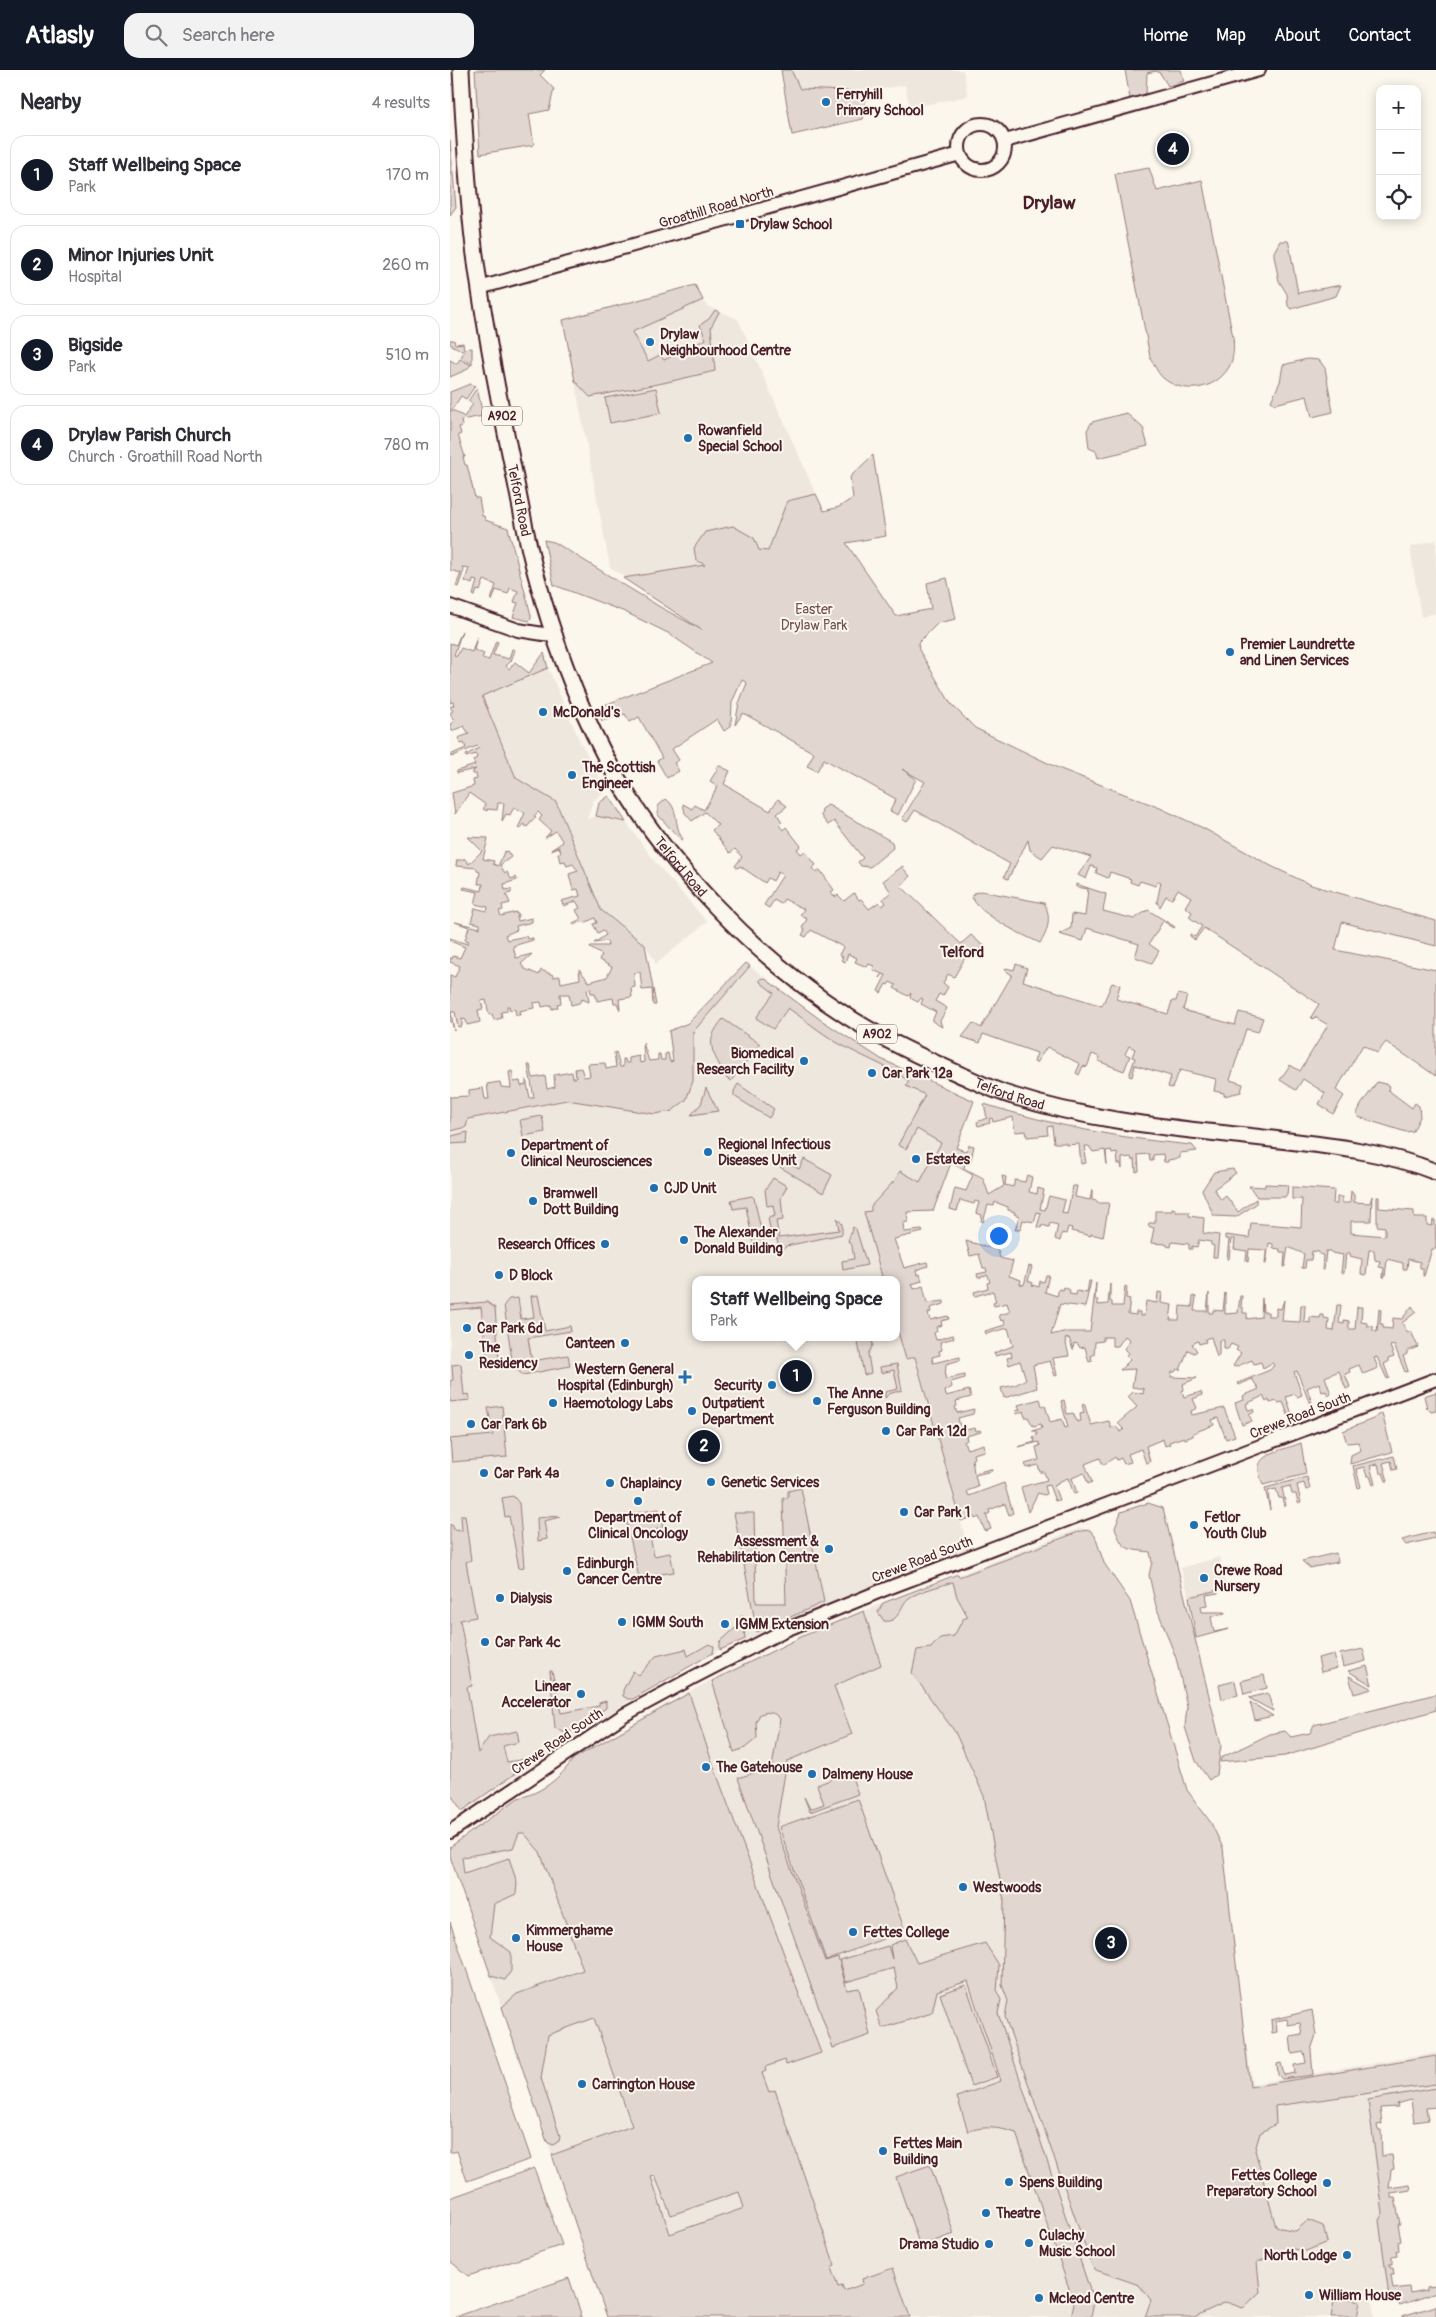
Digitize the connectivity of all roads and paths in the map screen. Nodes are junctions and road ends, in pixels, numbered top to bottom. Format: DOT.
graph roads {
  1 [pos="461,70"];
  2 [pos="1259,70"];
  3 [pos="1005,141"];
  4 [pos="960,154"];
  5 [pos="479,288"];
  6 [pos="450,606"];
  7 [pos="556,636"];
  8 [pos="1436,1172"];
  9 [pos="1436,1380"];
  10 [pos="450,1832"];
  1 -- 5 [label="main road, Telford Road / A902"];
  2 -- 3 [label="street"];
  3 -- 4 [label="street"];
  3 -- 4 [label="street"];
  4 -- 5 [label="street, Groathill Road North"];
  5 -- 7 [label="main road, Telford Road / A902"];
  6 -- 7 [label="street"];
  7 -- 8 [label="main road, Telford Road / A902"];
  9 -- 10 [label="street, Crewe Road South"];
}
